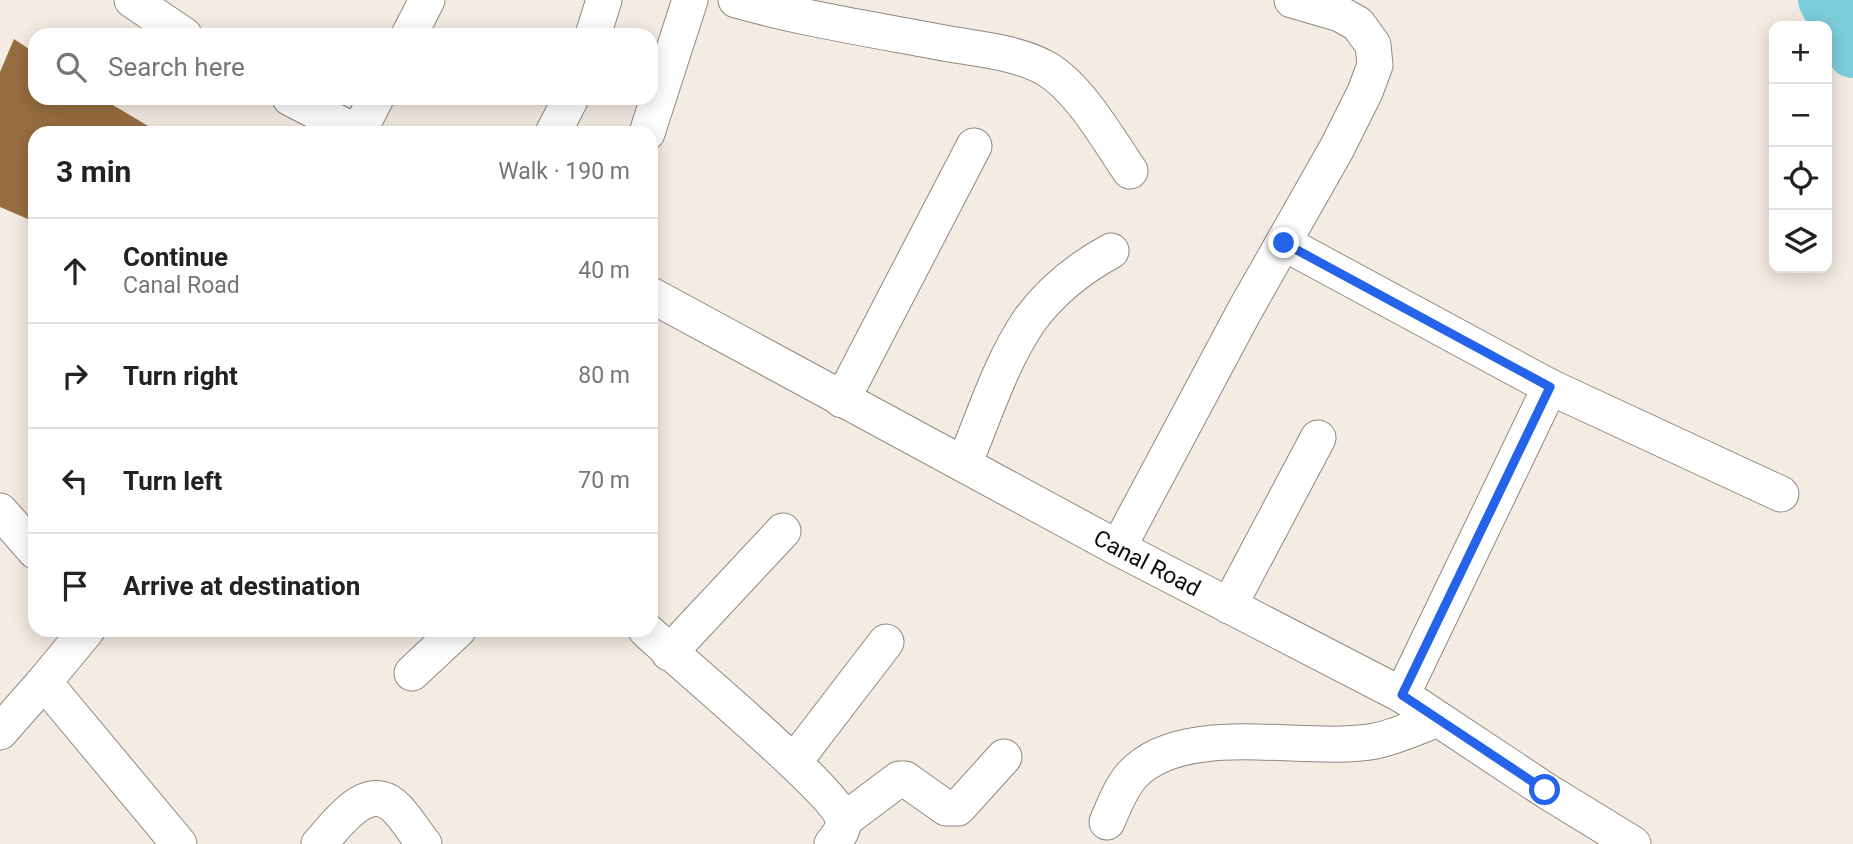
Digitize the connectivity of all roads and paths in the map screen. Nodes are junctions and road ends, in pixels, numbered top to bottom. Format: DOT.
graph roads {
  1 [pos="132,0"];
  2 [pos="427,0"];
  3 [pos="604,0"];
  4 [pos="690,0"];
  5 [pos="736,0"];
  6 [pos="1292,0"];
  7 [pos="174,28"];
  8 [pos="413,28"];
  9 [pos="595,28"];
  10 [pos="658,99"];
  11 [pos="304,105"];
  12 [pos="372,105"];
  13 [pos="567,105"];
  14 [pos="656,105"];
  15 [pos="344,126"];
  16 [pos="362,126"];
  17 [pos="557,126"];
  18 [pos="649,126"];
  19 [pos="974,146"];
  20 [pos="1130,171"];
  21 [pos="1284,243"];
  22 [pos="1111,251"];
  23 [pos="658,299"];
  24 [pos="1550,387"];
  25 [pos="842,400"];
  26 [pos="1318,438"];
  27 [pos="964,464"];
  28 [pos="1781,495"];
  29 [pos="0,511"];
  30 [pos="783,531"];
  31 [pos="28,543"];
  32 [pos="1118,548"];
  33 [pos="1229,606"];
  34 [pos="81,637"];
  35 [pos="451,637"];
  36 [pos="657,641"];
  37 [pos="886,642"];
  38 [pos="412,673"];
  39 [pos="44,682"];
  40 [pos="1402,695"];
  41 [pos="1436,720"];
  42 [pos="0,732"];
  43 [pos="1003,757"];
  44 [pos="794,762"];
  45 [pos="1107,822"];
  46 [pos="837,833"];
  47 [pos="1631,843"];
  48 [pos="179,844"];
  49 [pos="319,844"];
  50 [pos="424,844"];
  1 -- 7 [label="street"];
  2 -- 8 [label="street"];
  3 -- 9 [label="street"];
  4 -- 10 [label="street"];
  5 -- 20 [label="street"];
  6 -- 21 [label="street"];
  11 -- 15 [label="street"];
  12 -- 16 [label="street"];
  13 -- 17 [label="street"];
  14 -- 18 [label="street"];
  19 -- 25 [label="street"];
  21 -- 24 [label="street"];
  21 -- 32 [label="street"];
  22 -- 27 [label="street"];
  23 -- 25 [label="street, Canal Road"];
  24 -- 28 [label="street"];
  24 -- 40 [label="street"];
  25 -- 27 [label="street, Canal Road"];
  26 -- 33 [label="street"];
  27 -- 32 [label="street, Canal Road"];
  29 -- 31 [label="street"];
  30 -- 36 [label="street"];
  32 -- 33 [label="street, Canal Road"];
  33 -- 40 [label="street, Canal Road"];
  34 -- 39 [label="street"];
  35 -- 38 [label="street"];
  36 -- 44 [label="street"];
  37 -- 44 [label="street"];
  39 -- 42 [label="street"];
  39 -- 48 [label="street"];
  40 -- 41 [label="street, Canal Road"];
  41 -- 45 [label="street"];
  41 -- 47 [label="street, Canal Road"];
  43 -- 46 [label="street"];
  44 -- 46 [label="street"];
  49 -- 50 [label="street"];
}
